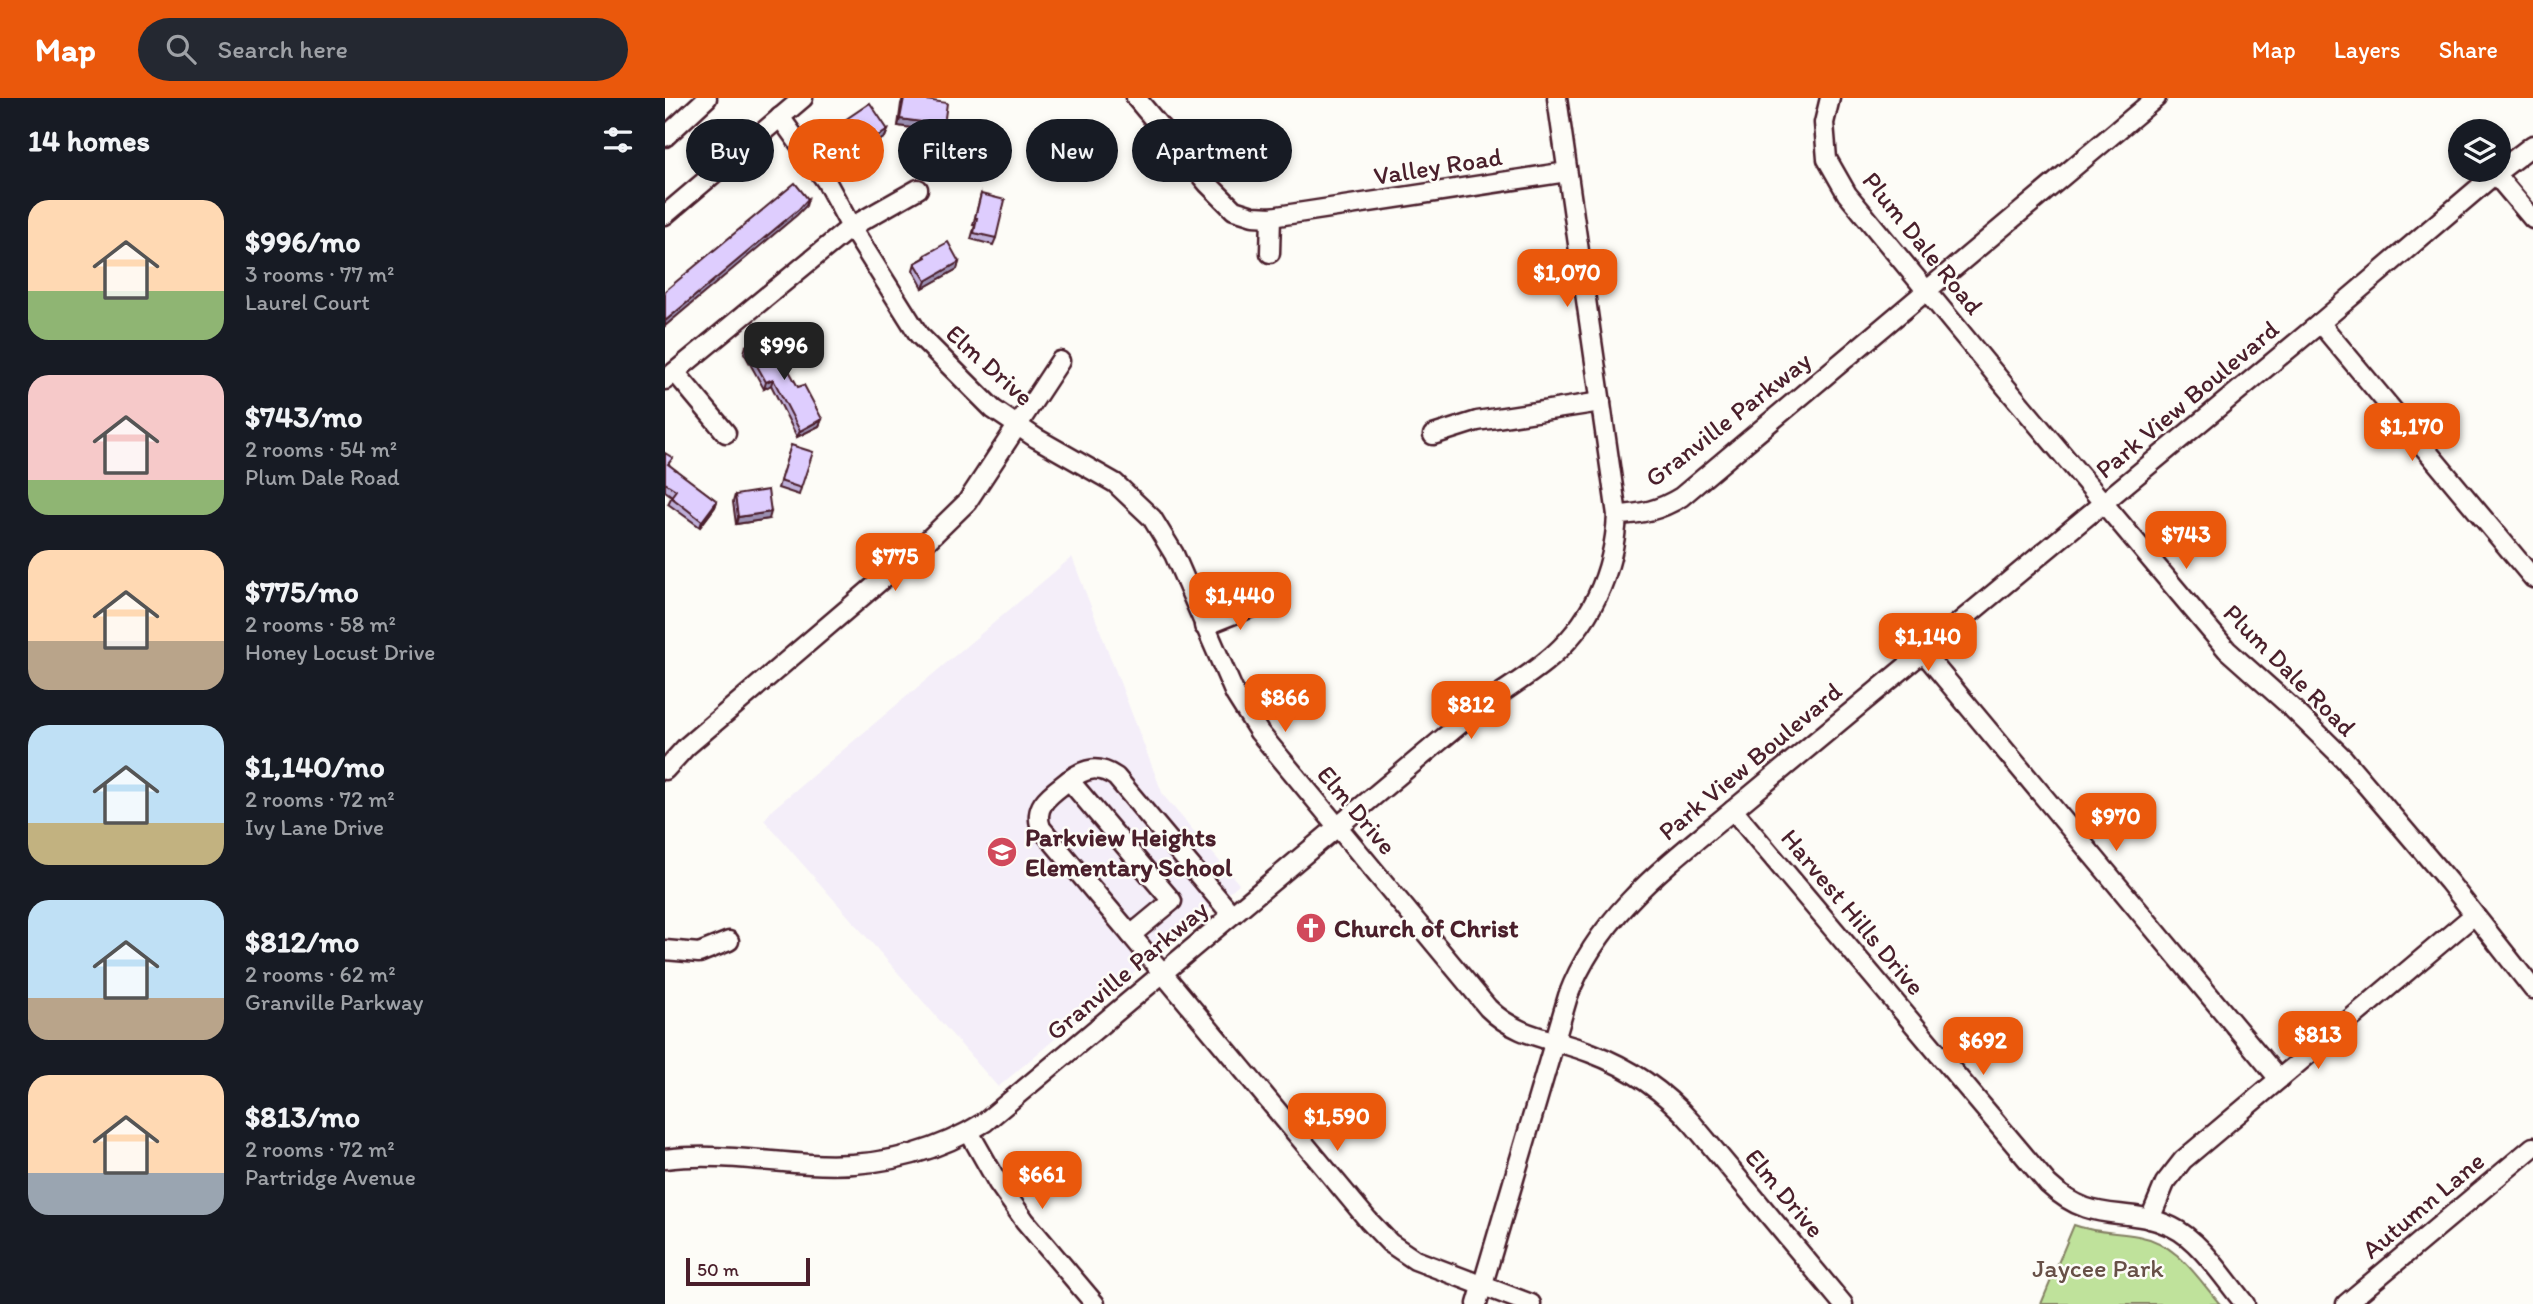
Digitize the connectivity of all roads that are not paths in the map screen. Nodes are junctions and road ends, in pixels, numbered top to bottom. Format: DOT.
graph roads {
  1 [pos="707,98"];
  2 [pos="803,98"];
  3 [pos="1136,98"];
  4 [pos="1557,98"];
  5 [pos="1830,98"];
  6 [pos="2156,98"];
  7 [pos="780,117"];
  8 [pos="665,137"];
  9 [pos="2533,145"];
  10 [pos="2511,162"];
  11 [pos="1567,172"];
  12 [pos="2486,182"];
  13 [pos="2502,182"];
  14 [pos="918,189"];
  15 [pos="665,215"];
  16 [pos="1271,217"];
  17 [pos="2533,219"];
  18 [pos="851,227"];
  19 [pos="1270,253"];
  20 [pos="1926,290"];
  21 [pos="2320,323"];
  22 [pos="1060,361"];
  23 [pos="670,376"];
  24 [pos="1601,402"];
  25 [pos="1019,427"];
  26 [pos="726,433"];
  27 [pos="1433,435"];
  28 [pos="2104,503"];
  29 [pos="1617,515"];
  30 [pos="2533,578"];
  31 [pos="1262,603"];
  32 [pos="1205,626"];
  33 [pos="1923,652"];
  34 [pos="665,770"];
  35 [pos="1069,780"];
  36 [pos="1733,810"];
  37 [pos="1338,827"];
  38 [pos="1232,915"];
  39 [pos="2474,915"];
  40 [pos="1131,935"];
  41 [pos="729,940"];
  42 [pos="665,950"];
  43 [pos="1162,973"];
  44 [pos="2533,989"];
  45 [pos="1554,1042"];
  46 [pos="2279,1079"];
  47 [pos="969,1132"];
  48 [pos="2533,1147"];
  49 [pos="665,1159"];
  50 [pos="2150,1219"];
  51 [pos="1484,1286"];
  52 [pos="1095,1304"];
  53 [pos="1477,1304"];
  54 [pos="1531,1304"];
  55 [pos="1843,1304"];
  56 [pos="2245,1304"];
  57 [pos="2346,1304"];
  1 -- 8 [label="street"];
  2 -- 7 [label="street"];
  3 -- 16 [label="street, Valley Road"];
  4 -- 11 [label="street"];
  5 -- 20 [label="street, Plum Dale Road"];
  6 -- 20 [label="street, Granville Parkway"];
  7 -- 15 [label="street"];
  7 -- 18 [label="street, Elm Drive"];
  9 -- 10 [label="street, Park View Boulevard"];
  11 -- 16 [label="street, Valley Road"];
  11 -- 24 [label="street"];
  12 -- 21 [label="street, Park View Boulevard"];
  13 -- 17 [label="street"];
  14 -- 18 [label="street"];
  16 -- 19 [label="street"];
  18 -- 23 [label="street"];
  18 -- 25 [label="street, Elm Drive"];
  20 -- 28 [label="street, Plum Dale Road"];
  20 -- 29 [label="street, Granville Parkway"];
  21 -- 28 [label="street, Park View Boulevard"];
  21 -- 30 [label="street"];
  22 -- 25 [label="street"];
  23 -- 26 [label="street"];
  24 -- 27 [label="street"];
  24 -- 29 [label="street"];
  25 -- 32 [label="street, Elm Drive"];
  25 -- 34 [label="street"];
  28 -- 33 [label="street, Park View Boulevard"];
  28 -- 39 [label="street, Plum Dale Road"];
  29 -- 37 [label="street, Granville Parkway"];
  31 -- 32 [label="street"];
  32 -- 37 [label="street, Elm Drive"];
  33 -- 36 [label="street, Park View Boulevard"];
  33 -- 46 [label="street"];
  35 -- 38 [label="street"];
  35 -- 40 [label="street"];
  35 -- 40 [label="street"];
  36 -- 45 [label="street, Park View Boulevard"];
  36 -- 50 [label="street, Harvest Hills Drive"];
  37 -- 38 [label="street, Granville Parkway"];
  37 -- 45 [label="street, Elm Drive"];
  38 -- 43 [label="street, Granville Parkway"];
  39 -- 44 [label="street, Plum Dale Road"];
  39 -- 46 [label="street"];
  40 -- 43 [label="street"];
  41 -- 42 [label="street"];
  43 -- 47 [label="street, Granville Parkway"];
  43 -- 51 [label="street"];
  45 -- 51 [label="street, Park View Boulevard"];
  45 -- 55 [label="street, Elm Drive"];
  46 -- 50 [label="street"];
  47 -- 49 [label="street, Granville Parkway"];
  47 -- 52 [label="street"];
  48 -- 57 [label="street, Autumn Lane"];
  50 -- 56 [label="street, Harvest Hills Drive"];
  51 -- 53 [label="street, Park View Boulevard"];
  51 -- 54 [label="street"];
}
